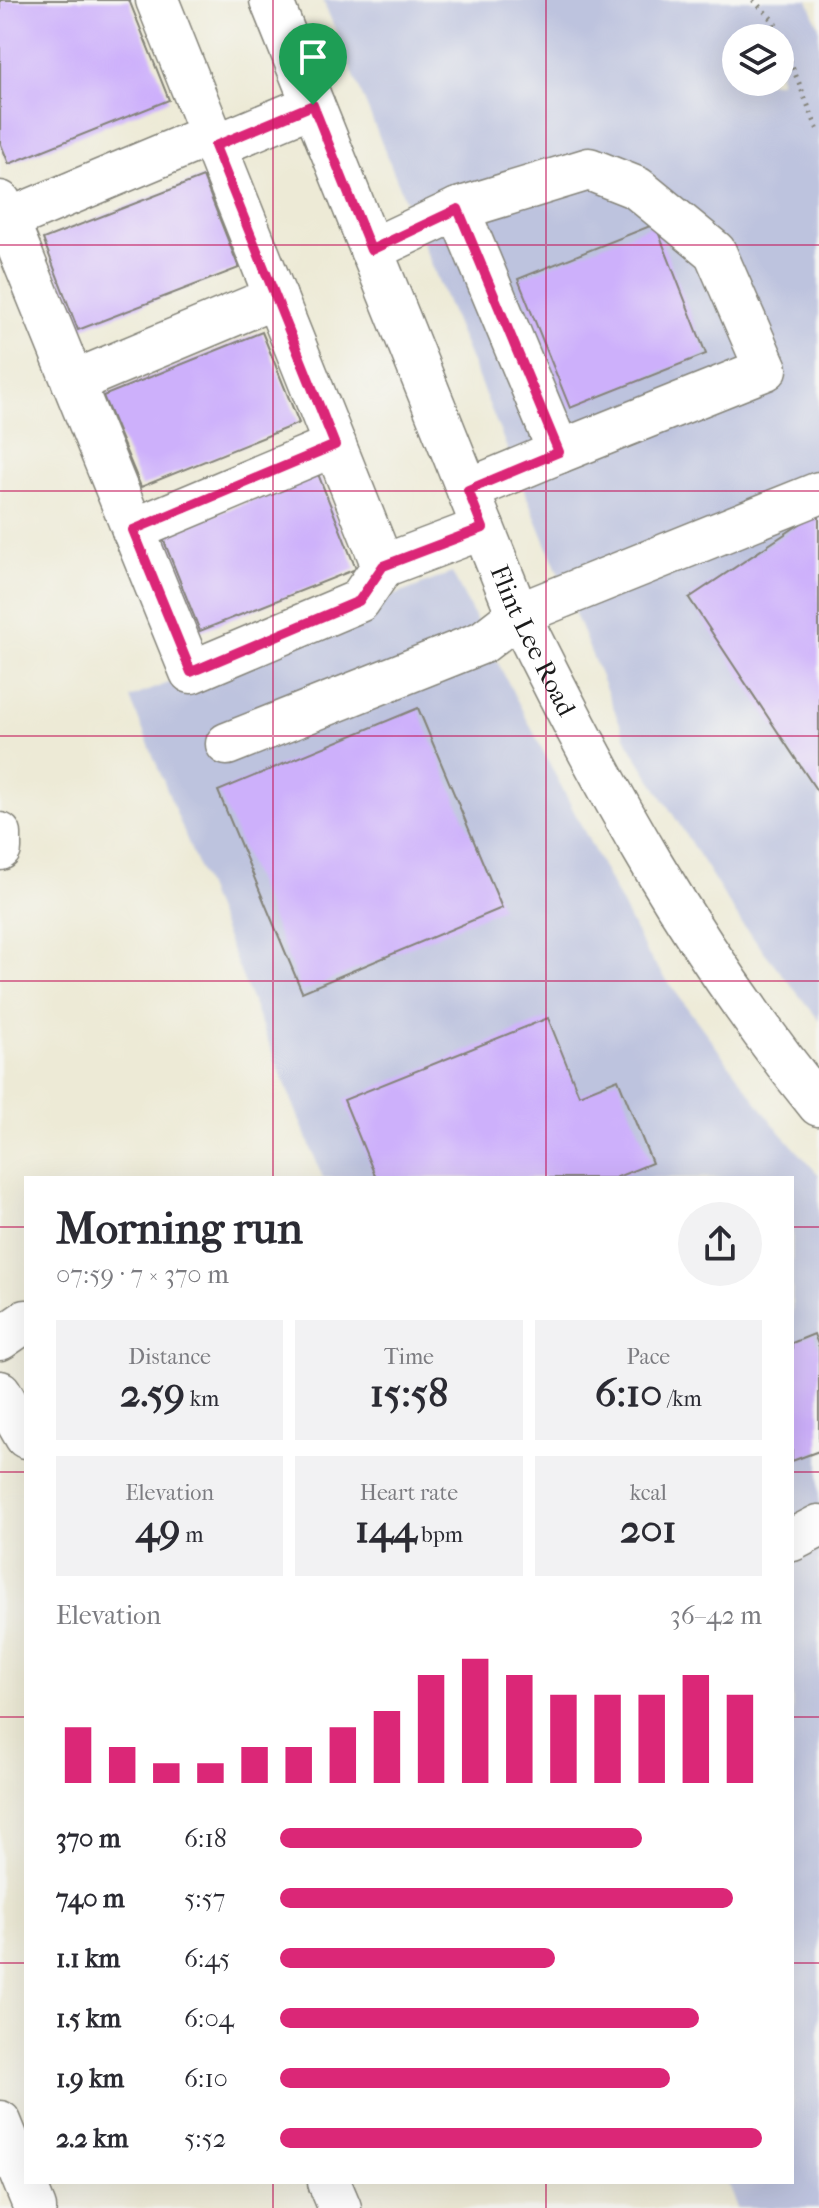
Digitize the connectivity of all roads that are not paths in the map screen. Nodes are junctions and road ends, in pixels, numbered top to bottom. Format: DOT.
graph roads {
  1 [pos="157,0"];
  2 [pos="271,0"];
  3 [pos="313,105"];
  4 [pos="213,140"];
  5 [pos="458,209"];
  6 [pos="4,211"];
  7 [pos="371,250"];
  8 [pos="276,297"];
  9 [pos="73,382"];
  10 [pos="335,445"];
  11 [pos="559,452"];
  12 [pos="819,493"];
  13 [pos="476,509"];
  14 [pos="133,530"];
  15 [pos="383,566"];
  16 [pos="519,614"];
  17 [pos="227,744"];
  18 [pos="0,834"];
  19 [pos="0,849"];
  20 [pos="816,1096"];
  21 [pos="24,1322"];
  22 [pos="0,1339"];
  23 [pos="0,1392"];
  24 [pos="24,1434"];
  25 [pos="819,1526"];
  26 [pos="794,1539"];
  27 [pos="0,2122"];
  28 [pos="24,2181"];
  29 [pos="25,2184"];
  30 [pos="330,2184"];
  31 [pos="35,2208"];
  32 [pos="340,2208"];
  1 -- 4 [label="street"];
  2 -- 3 [label="street, Flint Lee Road"];
  3 -- 4 [label="street"];
  3 -- 7 [label="street, Flint Lee Road"];
  4 -- 6 [label="street"];
  4 -- 8 [label="street"];
  5 -- 7 [label="street"];
  5 -- 11 [label="street"];
  5 -- 11 [label="street"];
  6 -- 9 [label="street"];
  7 -- 13 [label="street, Flint Lee Road"];
  8 -- 9 [label="street"];
  8 -- 10 [label="street"];
  9 -- 14 [label="street"];
  10 -- 14 [label="street"];
  10 -- 15 [label="street"];
  11 -- 13 [label="street"];
  12 -- 16 [label="street"];
  13 -- 15 [label="street"];
  13 -- 16 [label="street, Flint Lee Road"];
  14 -- 15 [label="street"];
  16 -- 17 [label="street"];
  16 -- 20 [label="street, Flint Lee Road"];
  18 -- 19 [label="street"];
  21 -- 22 [label="street"];
  23 -- 24 [label="street"];
  25 -- 26 [label="street"];
  27 -- 28 [label="street"];
  29 -- 31 [label="street"];
  30 -- 32 [label="street"];
}
